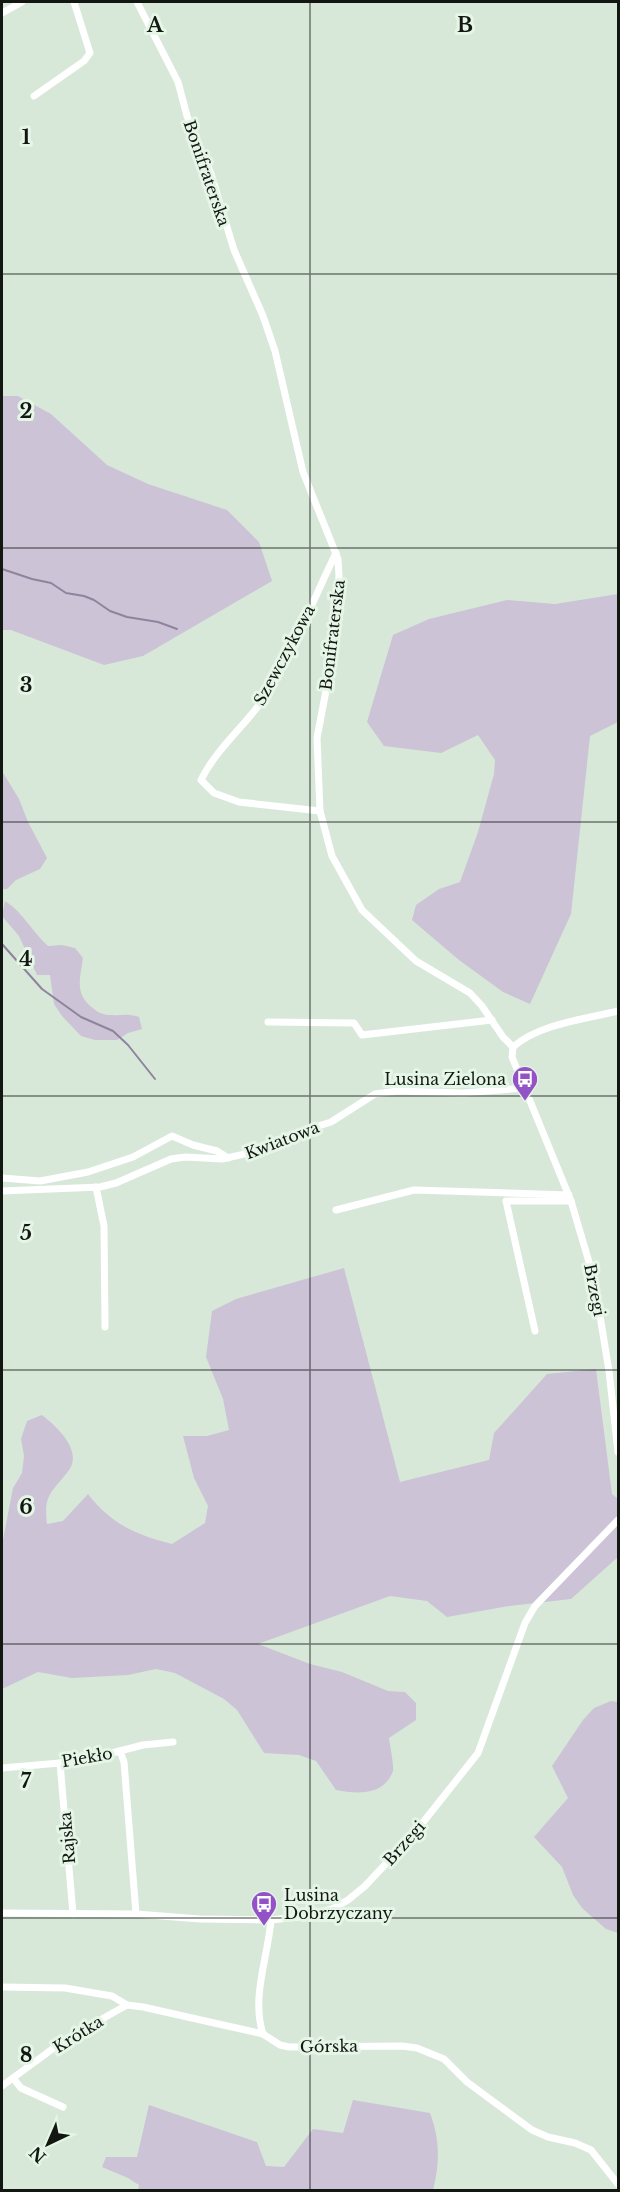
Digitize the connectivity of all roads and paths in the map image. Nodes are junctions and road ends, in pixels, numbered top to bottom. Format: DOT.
graph roads {
  1 [pos="22,2"];
  2 [pos="74,2"];
  3 [pos="137,2"];
  4 [pos="2,13"];
  5 [pos="34,96"];
  6 [pos="336,553"];
  7 [pos="320,811"];
  8 [pos="618,1011"];
  9 [pos="492,1020"];
  10 [pos="268,1022"];
  11 [pos="513,1047"];
  12 [pos="524,1088"];
  13 [pos="228,1158"];
  14 [pos="2,1178"];
  15 [pos="96,1187"];
  16 [pos="2,1191"];
  17 [pos="570,1198"];
  18 [pos="336,1210"];
  19 [pos="105,1327"];
  20 [pos="535,1331"];
  21 [pos="618,1452"];
  22 [pos="618,1520"];
  23 [pos="172,1742"];
  24 [pos="120,1751"];
  25 [pos="60,1763"];
  26 [pos="2,1768"];
  27 [pos="2,1913"];
  28 [pos="73,1914"];
  29 [pos="136,1914"];
  30 [pos="271,1920"];
  31 [pos="2,1987"];
  32 [pos="127,2005"];
  33 [pos="263,2034"];
  34 [pos="13,2078"];
  35 [pos="2,2086"];
  36 [pos="63,2107"];
  37 [pos="618,2184"];
  1 -- 4 [label="street"];
  2 -- 5 [label="street"];
  3 -- 6 [label="street, Bonifraterska"];
  6 -- 7 [label="street, Bonifraterska"];
  6 -- 7 [label="street, Szewczykowa"];
  7 -- 9 [label="street, Bonifraterska"];
  8 -- 11 [label="street"];
  9 -- 10 [label="street"];
  9 -- 11 [label="street, Bonifraterska"];
  11 -- 12 [label="street, Brzegi"];
  12 -- 13 [label="street, Kwiatowa"];
  12 -- 17 [label="street, Brzegi"];
  13 -- 14 [label="street"];
  13 -- 15 [label="street, Kwiatowa"];
  15 -- 16 [label="street, Kwiatowa"];
  15 -- 19 [label="street"];
  17 -- 18 [label="street"];
  17 -- 20 [label="street"];
  17 -- 21 [label="street, Brzegi"];
  22 -- 30 [label="street, Brzegi"];
  23 -- 24 [label="street, Piekło"];
  24 -- 25 [label="street, Piekło"];
  24 -- 29 [label="street"];
  25 -- 26 [label="street, Piekło"];
  25 -- 28 [label="street, Rajska"];
  27 -- 28 [label="street, Brzegi"];
  28 -- 29 [label="street, Brzegi"];
  29 -- 30 [label="street, Brzegi"];
  30 -- 33 [label="street"];
  31 -- 32 [label="street, Górska"];
  32 -- 33 [label="street, Górska"];
  32 -- 34 [label="street, Krótka"];
  33 -- 37 [label="street, Górska"];
  34 -- 35 [label="street, Krótka"];
  34 -- 36 [label="street"];
}
